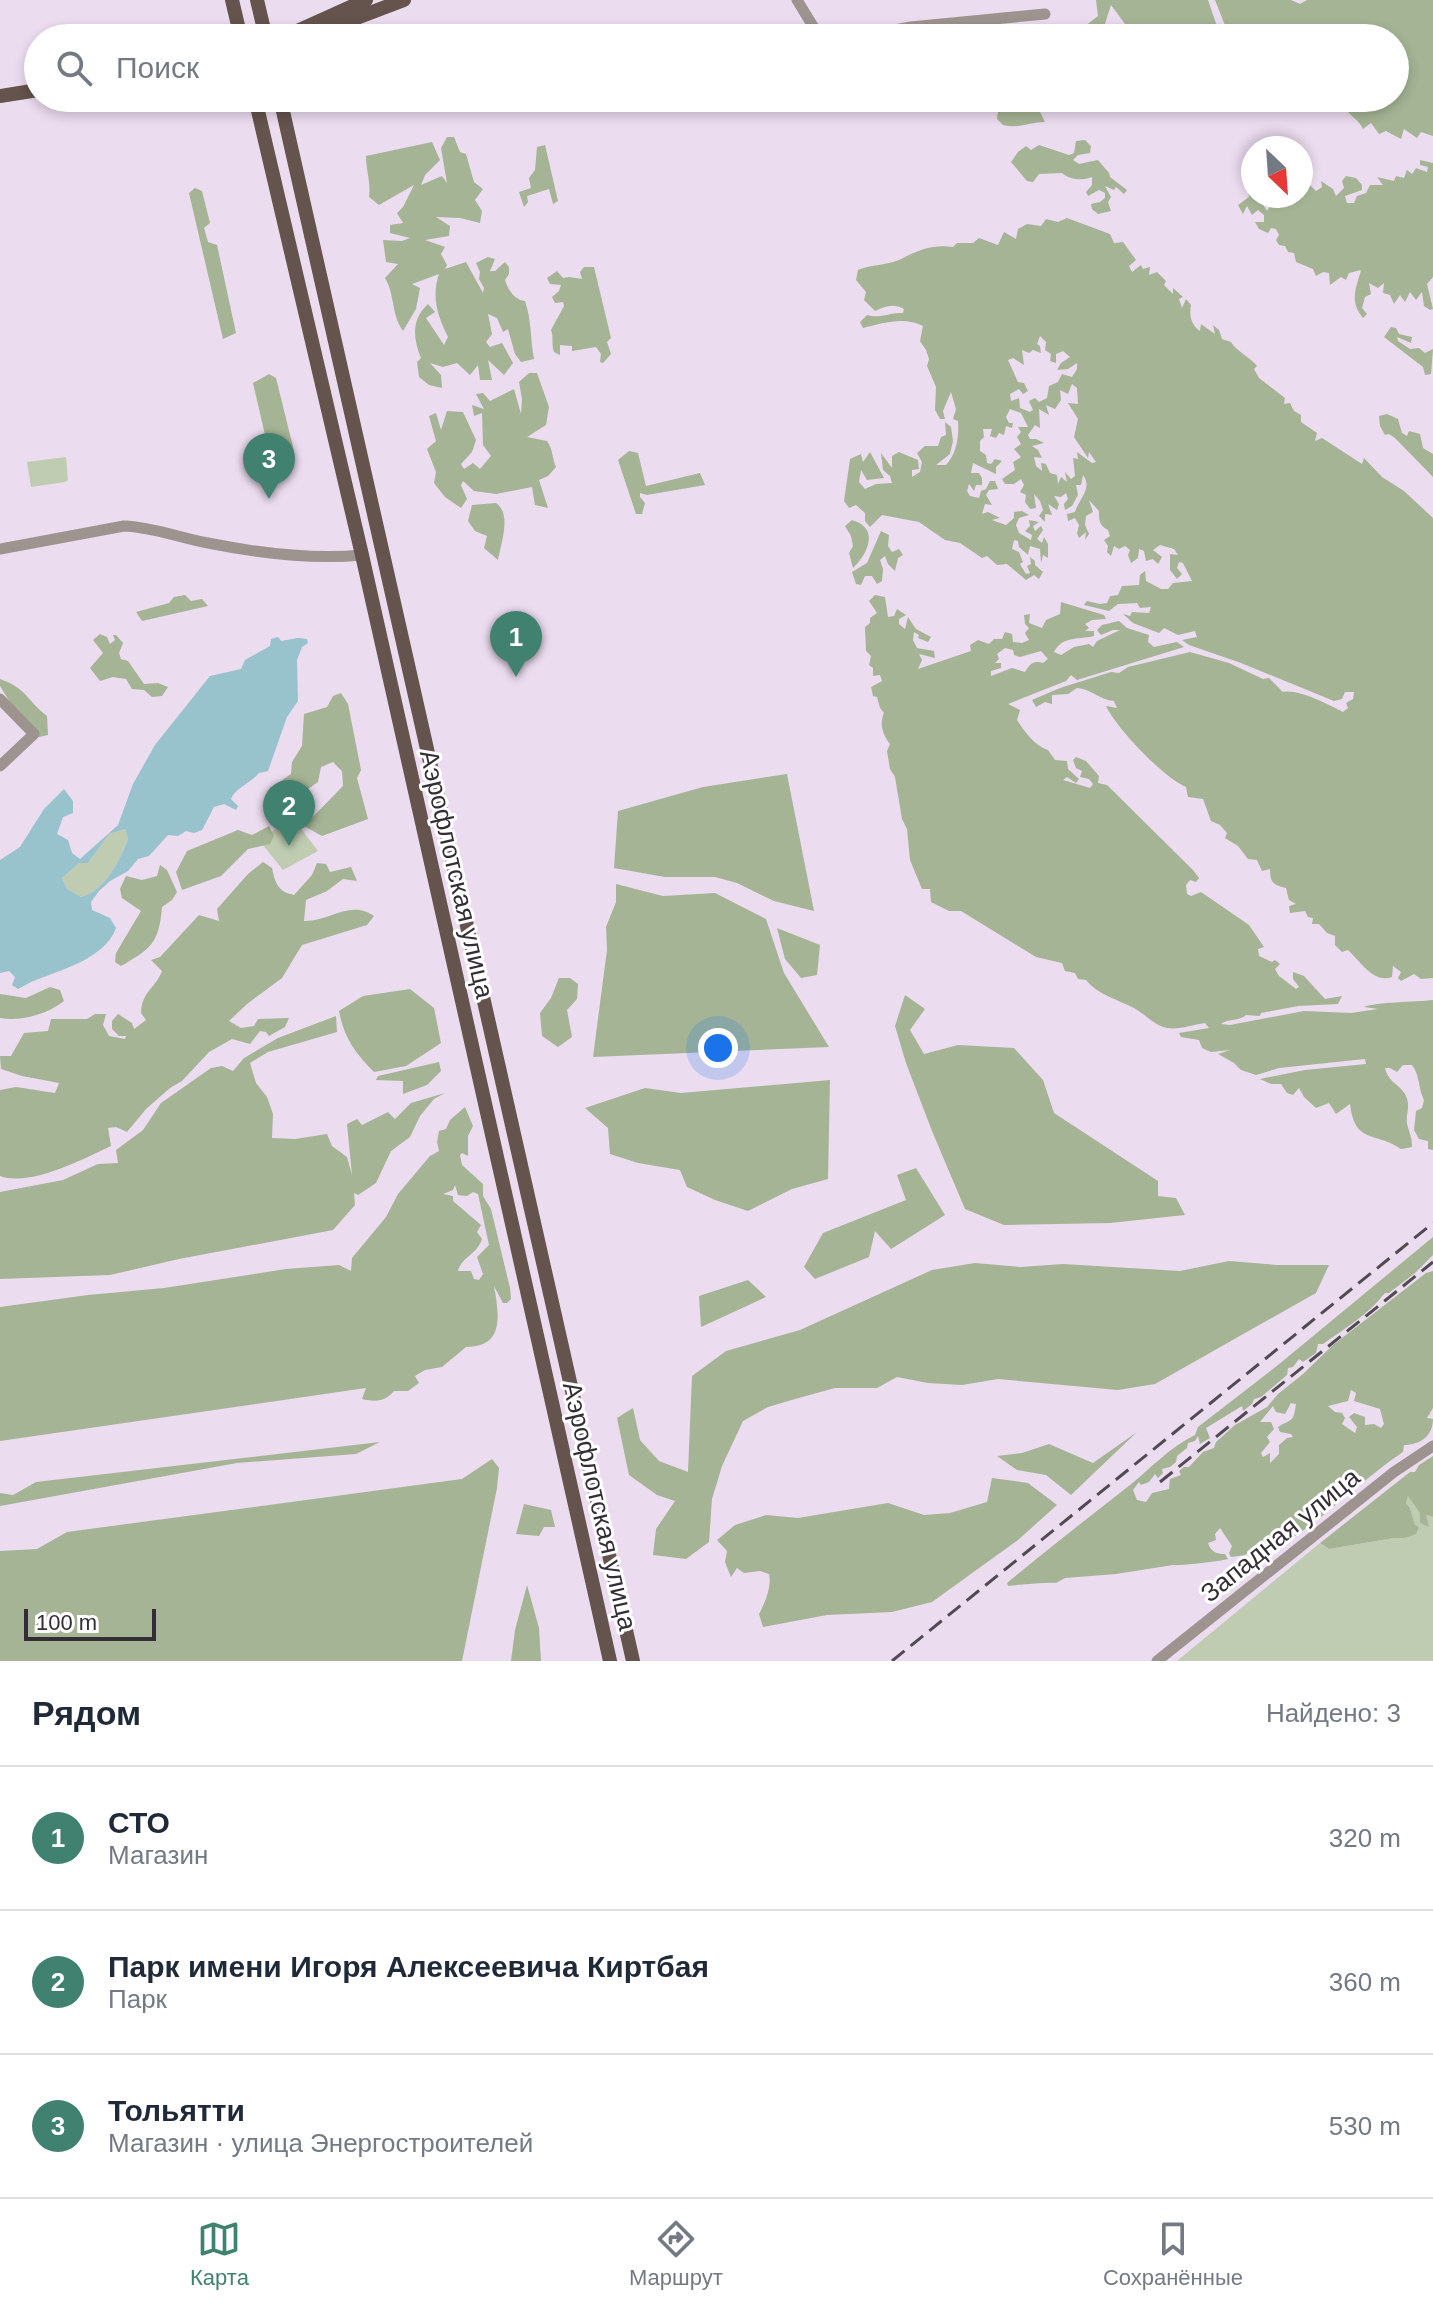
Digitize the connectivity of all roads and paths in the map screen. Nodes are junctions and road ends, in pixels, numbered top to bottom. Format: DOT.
graph roads {
  1 [pos="232,0"];
  2 [pos="257,0"];
  3 [pos="366,0"];
  4 [pos="404,0"];
  5 [pos="797,0"];
  6 [pos="1045,14"];
  7 [pos="238,24"];
  8 [pos="263,24"];
  9 [pos="313,24"];
  10 [pos="341,24"];
  11 [pos="812,24"];
  12 [pos="942,24"];
  13 [pos="24,92"];
  14 [pos="0,96"];
  15 [pos="258,112"];
  16 [pos="283,112"];
  17 [pos="0,549"];
  18 [pos="362,555"];
  19 [pos="0,699"];
  20 [pos="0,766"];
  21 [pos="1433,1446"];
  22 [pos="610,1661"];
  23 [pos="633,1661"];
  24 [pos="1157,1661"];
  1 -- 7 [label="main road"];
  2 -- 8 [label="main road"];
  3 -- 9 [label="main road"];
  4 -- 10 [label="main road"];
  5 -- 11 [label="street"];
  6 -- 12 [label="street"];
  13 -- 14 [label="main road"];
  15 -- 18 [label="main road, Аэрофлотская улица"];
  16 -- 23 [label="main road, Аэрофлотская улица"];
  17 -- 18 [label="street"];
  18 -- 22 [label="main road, Аэрофлотская улица"];
  19 -- 20 [label="street"];
  21 -- 24 [label="street, Западная улица"];
}
